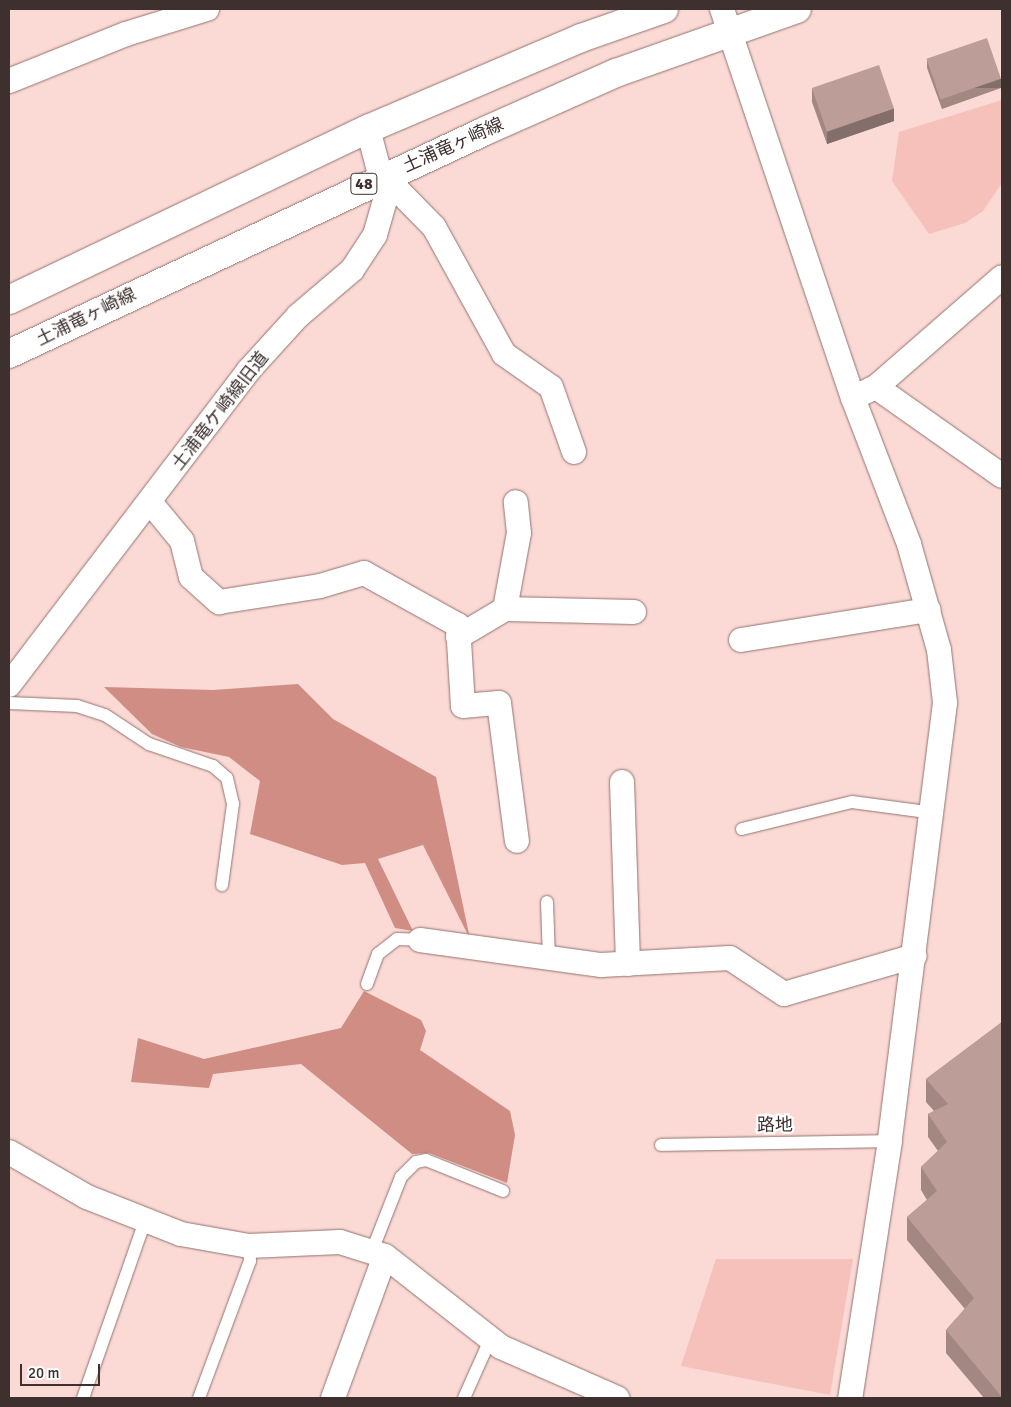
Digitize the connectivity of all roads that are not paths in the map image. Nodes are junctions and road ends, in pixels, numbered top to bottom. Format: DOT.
graph roads {
  1 [pos="207,9"];
  2 [pos="664,9"];
  3 [pos="797,9"];
  4 [pos="725,21"];
  5 [pos="9,81"];
  6 [pos="368,129"];
  7 [pos="383,175"];
  8 [pos="1002,278"];
  9 [pos="9,300"];
  10 [pos="9,354"];
  11 [pos="876,387"];
  12 [pos="853,398"];
  13 [pos="574,452"];
  14 [pos="1002,476"];
  15 [pos="150,502"];
  16 [pos="516,502"];
  17 [pos="505,609"];
  18 [pos="929,610"];
  19 [pos="634,612"];
  20 [pos="458,637"];
  21 [pos="741,640"];
  22 [pos="9,685"];
  23 [pos="9,703"];
  24 [pos="622,782"];
  25 [pos="934,813"];
  26 [pos="742,829"];
  27 [pos="517,840"];
  28 [pos="222,885"];
  29 [pos="547,902"];
  30 [pos="420,940"];
  31 [pos="915,956"];
  32 [pos="549,959"];
  33 [pos="628,964"];
  34 [pos="367,984"];
  35 [pos="890,1141"];
  36 [pos="661,1145"];
  37 [pos="9,1152"];
  38 [pos="504,1191"];
  39 [pos="145,1221"];
  40 [pos="249,1246"];
  41 [pos="379,1253"];
  42 [pos="490,1340"];
  43 [pos="603,1396"];
  44 [pos="83,1398"];
  45 [pos="199,1398"];
  46 [pos="334,1398"];
  47 [pos="464,1398"];
  48 [pos="850,1398"];
  1 -- 5 [label="street"];
  2 -- 6 [label="main road"];
  3 -- 4 [label="main road, 土浦竜ヶ崎線 / 48"];
  4 -- 7 [label="main road, 土浦竜ヶ崎線 / 48"];
  4 -- 12 [label="street"];
  6 -- 7 [label="street, 土浦竜ケ崎線旧道"];
  6 -- 9 [label="main road"];
  7 -- 10 [label="main road, 土浦竜ヶ崎線 / 48"];
  7 -- 13 [label="street"];
  7 -- 15 [label="street, 土浦竜ケ崎線旧道"];
  8 -- 11 [label="street"];
  11 -- 12 [label="street"];
  11 -- 14 [label="street"];
  12 -- 18 [label="street"];
  15 -- 20 [label="street"];
  15 -- 22 [label="street, 土浦竜ケ崎線旧道"];
  16 -- 17 [label="street"];
  17 -- 19 [label="street"];
  17 -- 20 [label="street"];
  18 -- 21 [label="street"];
  18 -- 25 [label="street"];
  20 -- 27 [label="street"];
  23 -- 28 [label="lane"];
  24 -- 33 [label="street"];
  25 -- 26 [label="lane"];
  25 -- 31 [label="street"];
  29 -- 32 [label="lane"];
  30 -- 32 [label="street"];
  30 -- 34 [label="lane"];
  31 -- 33 [label="street"];
  31 -- 35 [label="street"];
  32 -- 33 [label="street"];
  35 -- 36 [label="lane, 路地"];
  35 -- 48 [label="street"];
  37 -- 39 [label="street"];
  38 -- 41 [label="lane"];
  39 -- 40 [label="street"];
  39 -- 44 [label="lane"];
  40 -- 41 [label="street"];
  40 -- 45 [label="lane"];
  41 -- 42 [label="street"];
  41 -- 46 [label="street"];
  42 -- 43 [label="street"];
  42 -- 47 [label="lane"];
}
